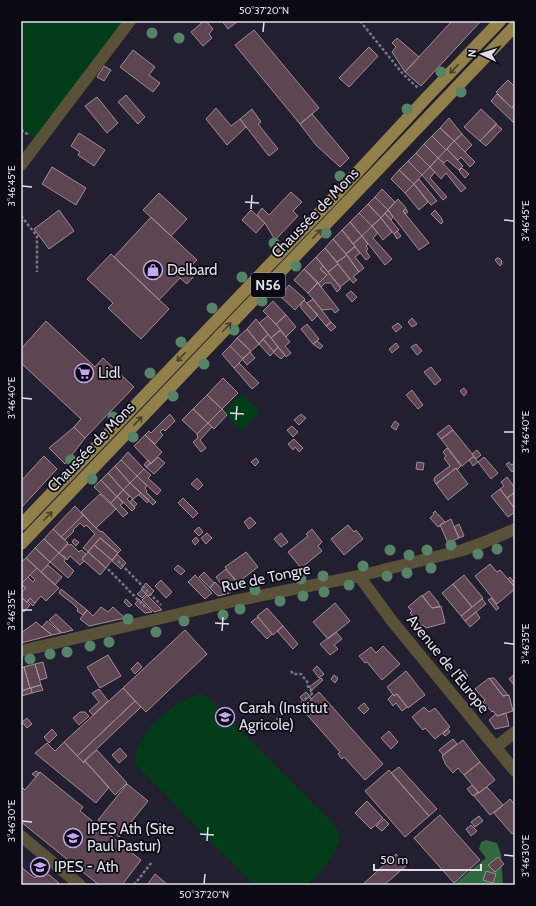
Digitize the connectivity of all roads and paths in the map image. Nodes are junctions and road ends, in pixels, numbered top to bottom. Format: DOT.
graph roads {
  1 [pos="130,21"];
  2 [pos="360,21"];
  3 [pos="500,21"];
  4 [pos="515,26"];
  5 [pos="427,97"];
  6 [pos="21,165"];
  7 [pos="21,216"];
  8 [pos="37,272"];
  9 [pos="21,525"];
  10 [pos="515,529"];
  11 [pos="21,544"];
  12 [pos="118,561"];
  13 [pos="108,569"];
  14 [pos="359,576"];
  15 [pos="172,616"];
  16 [pos="156,619"];
  17 [pos="21,651"];
  18 [pos="291,671"];
  19 [pos="309,696"];
  20 [pos="312,701"];
  21 [pos="264,728"];
  22 [pos="515,732"];
  23 [pos="496,747"];
  24 [pos="515,771"];
  25 [pos="21,836"];
  26 [pos="152,862"];
  27 [pos="80,885"];
  28 [pos="134,885"];
  1 -- 6 [label="street"];
  2 -- 5 [label="path"];
  3 -- 5 [label="main road, Chaussée de Mons / N56, one-way"];
  11 -- 4 [label="main road, Chaussée de Mons / N56, one-way"];
  5 -- 9 [label="main road, Chaussée de Mons / N56, one-way"];
  7 -- 8 [label="path"];
  10 -- 14 [label="street, Rue de Tongre"];
  12 -- 15 [label="path"];
  13 -- 16 [label="path"];
  14 -- 15 [label="street, Rue de Tongre"];
  14 -- 23 [label="street, Avenue de l'Europe"];
  15 -- 16 [label="street, Rue de Tongre"];
  16 -- 17 [label="street, Rue de Tongre"];
  18 -- 19 [label="path"];
  19 -- 20 [label="path"];
  19 -- 21 [label="path"];
  22 -- 23 [label="street"];
  23 -- 24 [label="street, Avenue de l'Europe"];
  25 -- 27 [label="street"];
  26 -- 28 [label="path"];
}
